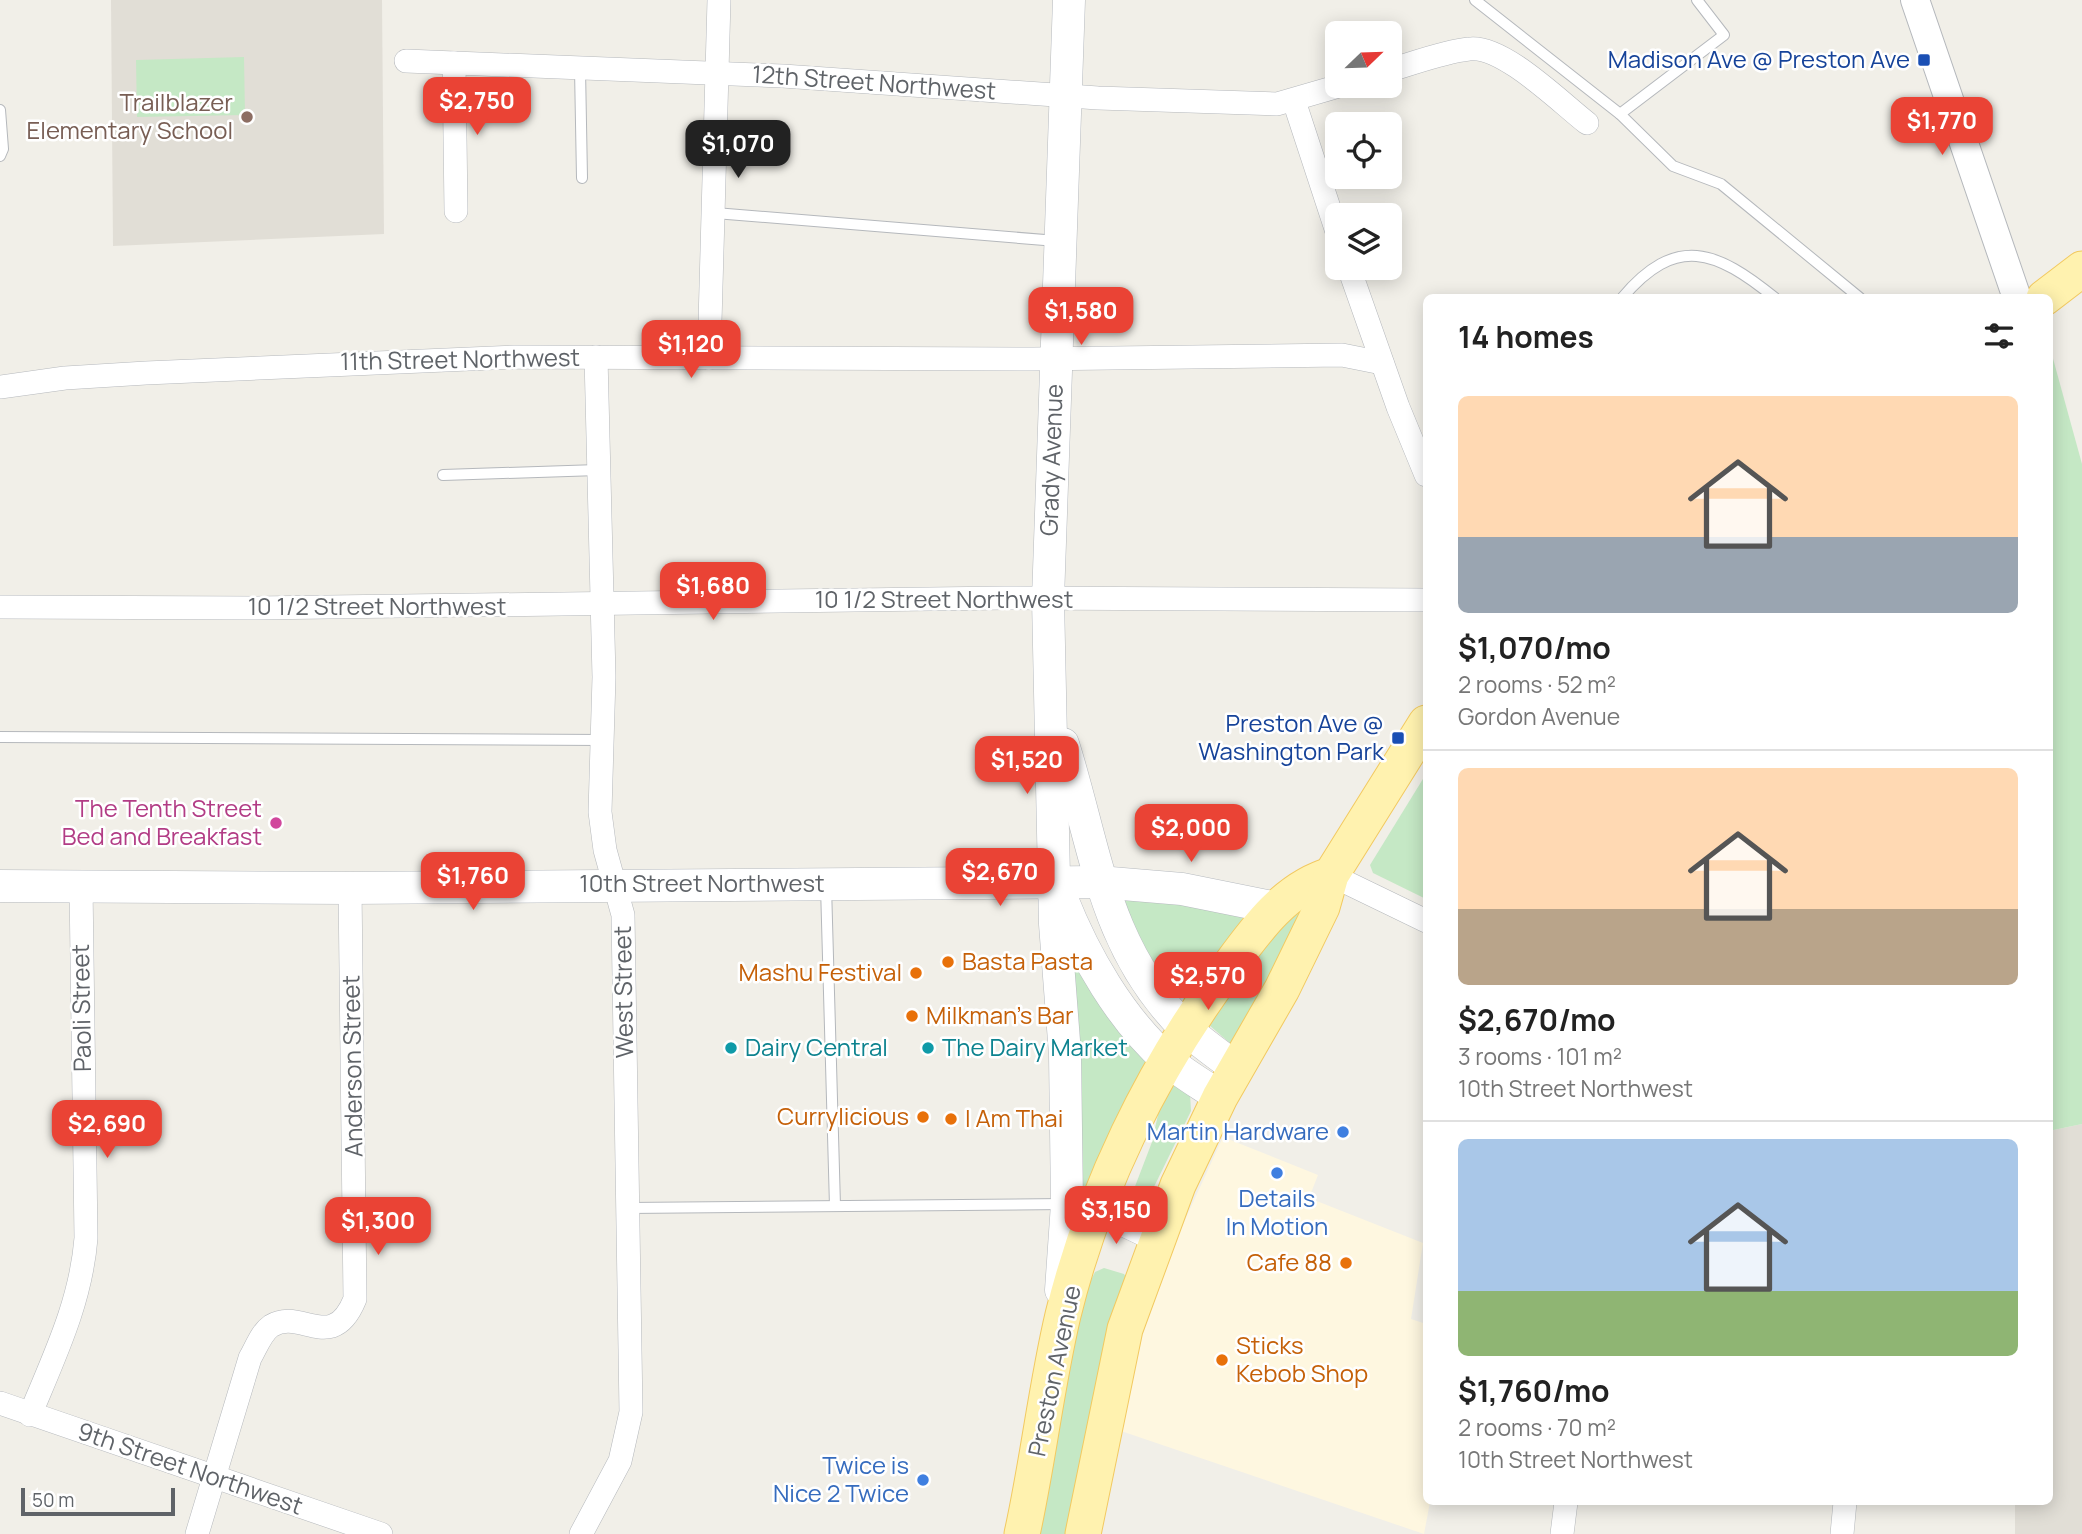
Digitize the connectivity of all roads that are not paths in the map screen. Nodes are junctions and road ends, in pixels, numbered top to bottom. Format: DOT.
graph roads {
  1 [pos="719,0"];
  2 [pos="1069,0"];
  3 [pos="1475,0"];
  4 [pos="1697,0"];
  5 [pos="1915,0"];
  6 [pos="407,61"];
  7 [pos="454,63"];
  8 [pos="1402,68"];
  9 [pos="580,69"];
  10 [pos="718,75"];
  11 [pos="1325,91"];
  12 [pos="1065,95"];
  13 [pos="1293,101"];
  14 [pos="0,110"];
  15 [pos="1620,114"];
  16 [pos="1587,122"];
  17 [pos="0,156"];
  18 [pos="582,178"];
  19 [pos="1327,203"];
  20 [pos="456,211"];
  21 [pos="715,213"];
  22 [pos="1059,241"];
  23 [pos="2082,269"];
  24 [pos="1353,280"];
  25 [pos="1625,294"];
  26 [pos="1770,294"];
  27 [pos="1855,294"];
  28 [pos="2016,294"];
  29 [pos="2049,294"];
  30 [pos="596,357"];
  31 [pos="709,358"];
  32 [pos="1055,358"];
  33 [pos="1382,363"];
  34 [pos="0,387"];
  35 [pos="1423,467"];
  36 [pos="598,470"];
  37 [pos="443,475"];
  38 [pos="1048,599"];
  39 [pos="1423,600"];
  40 [pos="602,603"];
  41 [pos="0,607"];
  42 [pos="1052,710"];
  43 [pos="1423,728"];
  44 [pos="0,737"];
  45 [pos="603,740"];
  46 [pos="1331,875"];
  47 [pos="1055,881"];
  48 [pos="1100,882"];
  49 [pos="826,884"];
  50 [pos="81,886"];
  51 [pos="616,886"];
  52 [pos="0,887"];
  53 [pos="350,888"];
  54 [pos="1276,908"];
  55 [pos="1423,920"];
  56 [pos="1186,1029"];
  57 [pos="1168,1060"];
  58 [pos="1228,1083"];
  59 [pos="835,1206"];
  60 [pos="628,1208"];
  61 [pos="1081,1208"];
  62 [pos="1155,1240"];
  63 [pos="0,1403"];
  64 [pos="30,1415"];
  65 [pos="214,1477"];
  66 [pos="1566,1505"];
  67 [pos="1844,1505"];
  68 [pos="197,1534"];
  69 [pos="381,1534"];
  70 [pos="581,1534"];
  71 [pos="1022,1534"];
  72 [pos="1083,1534"];
  73 [pos="1562,1534"];
  74 [pos="1842,1534"];
  1 -- 10 [label="street"];
  2 -- 12 [label="main road, Grady Avenue"];
  3 -- 15 [label="lane"];
  4 -- 15 [label="lane"];
  5 -- 28 [label="street"];
  6 -- 7 [label="street, 12th Street Northwest"];
  7 -- 9 [label="street, 12th Street Northwest"];
  7 -- 20 [label="street"];
  8 -- 16 [label="street"];
  9 -- 10 [label="street, 12th Street Northwest"];
  9 -- 18 [label="lane"];
  10 -- 12 [label="street, 12th Street Northwest"];
  10 -- 21 [label="street"];
  11 -- 13 [label="street, 12th Street Northwest"];
  12 -- 13 [label="street, 12th Street Northwest"];
  12 -- 22 [label="main road, Grady Avenue"];
  13 -- 19 [label="street"];
  14 -- 17 [label="lane"];
  15 -- 27 [label="lane"];
  21 -- 22 [label="lane"];
  21 -- 31 [label="street"];
  22 -- 32 [label="main road, Grady Avenue"];
  23 -- 29 [label="main road"];
  24 -- 33 [label="street"];
  25 -- 26 [label="lane"];
  30 -- 31 [label="street, 11th Street Northwest"];
  30 -- 34 [label="street, 11th Street Northwest"];
  30 -- 36 [label="street, West Street"];
  31 -- 32 [label="street, 11th Street Northwest"];
  32 -- 33 [label="street, 11th Street Northwest"];
  32 -- 38 [label="main road, Grady Avenue"];
  33 -- 35 [label="street"];
  36 -- 37 [label="lane"];
  36 -- 40 [label="street, West Street"];
  38 -- 39 [label="street, 10 1/2 Street Northwest"];
  38 -- 40 [label="street, 10 1/2 Street Northwest"];
  38 -- 42 [label="main road, Grady Avenue"];
  40 -- 41 [label="street, 10 1/2 Street Northwest"];
  40 -- 45 [label="street, West Street"];
  42 -- 47 [label="main road, Grady Avenue"];
  42 -- 48 [label="main road, Grady Avenue"];
  43 -- 46 [label="main road"];
  44 -- 45 [label="lane"];
  45 -- 51 [label="street, West Street"];
  46 -- 54 [label="main road, Preston Avenue"];
  46 -- 55 [label="street"];
  46 -- 58 [label="main road"];
  47 -- 48 [label="main road, 10th Street Northwest"];
  47 -- 49 [label="main road, 10th Street Northwest"];
  47 -- 57 [label="main road"];
  47 -- 61 [label="main road, Grady Avenue"];
  48 -- 54 [label="main road, 10th Street Northwest"];
  48 -- 56 [label="main road, Grady Avenue"];
  49 -- 51 [label="main road, 10th Street Northwest"];
  49 -- 59 [label="lane"];
  50 -- 52 [label="main road, 10th Street Northwest"];
  50 -- 53 [label="main road, 10th Street Northwest"];
  50 -- 64 [label="street, Paoli Street"];
  51 -- 53 [label="main road, 10th Street Northwest"];
  51 -- 60 [label="street, West Street"];
  53 -- 65 [label="street, Anderson Street"];
  54 -- 56 [label="main road, Preston Avenue"];
  56 -- 57 [label="main road, Preston Avenue"];
  56 -- 58 [label="main road, Grady Avenue"];
  57 -- 58 [label="main road"];
  57 -- 61 [label="main road, Preston Avenue"];
  58 -- 62 [label="main road"];
  59 -- 60 [label="lane"];
  59 -- 61 [label="lane"];
  60 -- 70 [label="street, West Street"];
  61 -- 62 [label="street"];
  61 -- 71 [label="main road, Preston Avenue"];
  62 -- 72 [label="main road"];
  63 -- 64 [label="street, 9th Street Northwest"];
  64 -- 65 [label="street, 9th Street Northwest"];
  65 -- 68 [label="street, Anderson Street"];
  65 -- 69 [label="street, 9th Street Northwest"];
  66 -- 73 [label="street"];
  67 -- 74 [label="street"];
}
